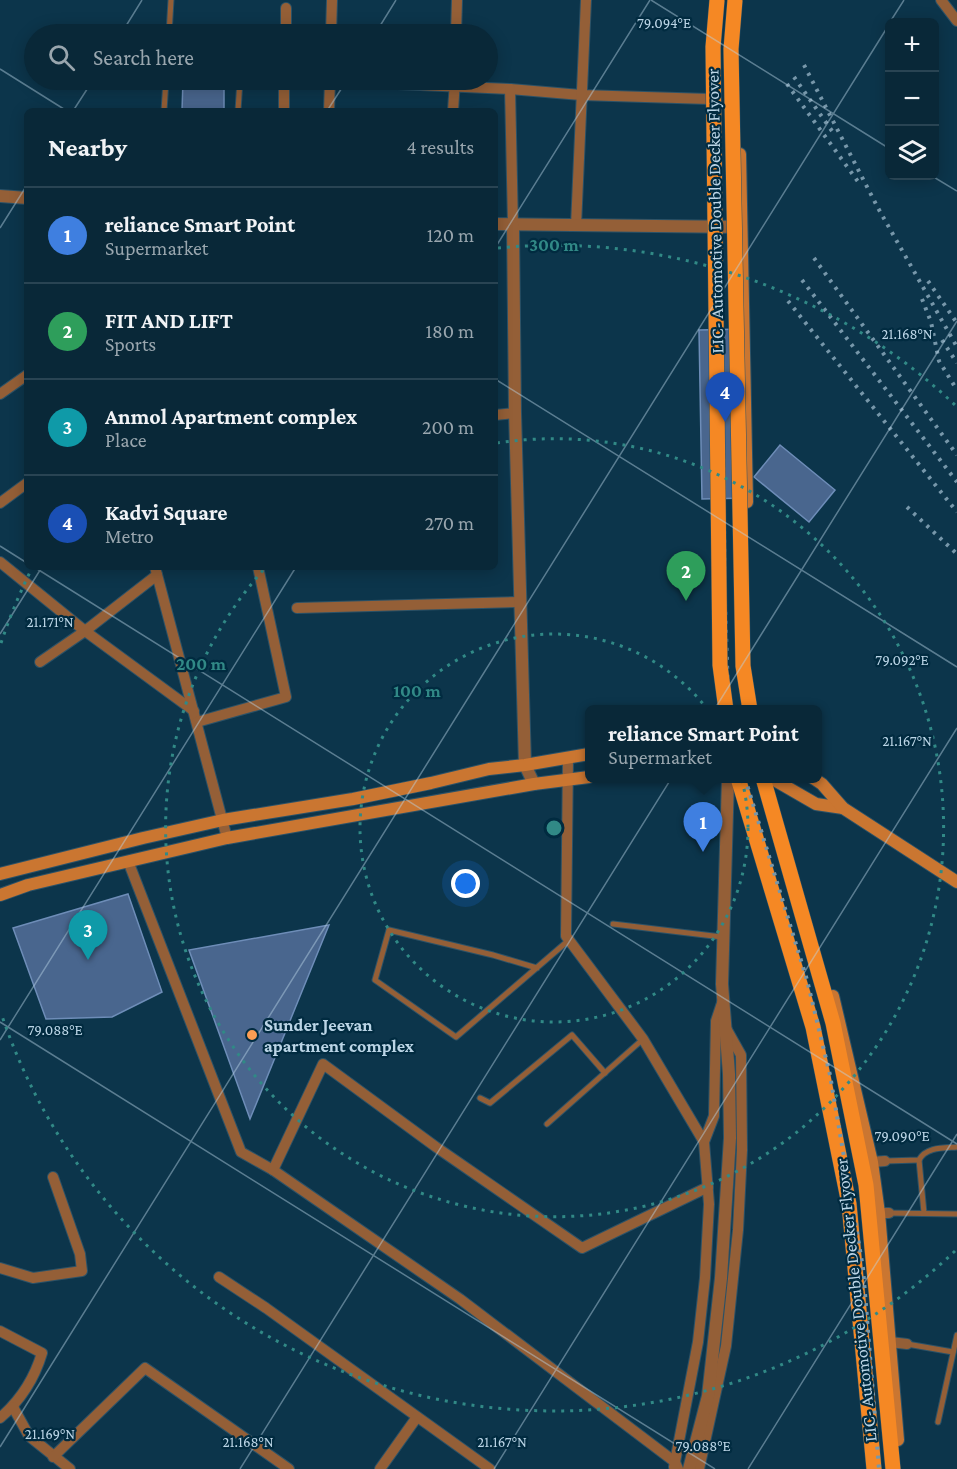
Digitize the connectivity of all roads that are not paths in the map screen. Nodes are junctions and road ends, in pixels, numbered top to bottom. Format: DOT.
graph roads {
  1 [pos="171,0"];
  2 [pos="332,0"];
  3 [pos="457,0"];
  4 [pos="586,0"];
  5 [pos="712,0"];
  6 [pos="717,0"];
  7 [pos="735,0"];
  8 [pos="742,0"];
  9 [pos="941,0"];
  10 [pos="286,8"];
  11 [pos="957,21"];
  12 [pos="169,24"];
  13 [pos="286,24"];
  14 [pos="331,24"];
  15 [pos="456,24"];
  16 [pos="498,88"];
  17 [pos="510,89"];
  18 [pos="165,90"];
  19 [pos="239,90"];
  20 [pos="284,90"];
  21 [pos="330,90"];
  22 [pos="454,90"];
  23 [pos="581,95"];
  24 [pos="709,99"];
  25 [pos="164,108"];
  26 [pos="238,108"];
  27 [pos="284,108"];
  28 [pos="329,108"];
  29 [pos="453,108"];
  30 [pos="0,196"];
  31 [pos="24,198"];
  32 [pos="498,224"];
  33 [pos="513,226"];
  34 [pos="576,226"];
  35 [pos="742,227"];
  36 [pos="710,228"];
  37 [pos="24,377"];
  38 [pos="0,394"];
  39 [pos="515,413"];
  40 [pos="498,415"];
  41 [pos="24,485"];
  42 [pos="0,503"];
  43 [pos="0,562"];
  44 [pos="259,570"];
  45 [pos="156,571"];
  46 [pos="520,602"];
  47 [pos="297,608"];
  48 [pos="84,631"];
  49 [pos="40,662"];
  50 [pos="719,705"];
  51 [pos="725,705"];
  52 [pos="749,705"];
  53 [pos="756,705"];
  54 [pos="195,717"];
  55 [pos="585,755"];
  56 [pos="568,758"];
  57 [pos="525,765"];
  58 [pos="585,778"];
  59 [pos="569,781"];
  60 [pos="728,783"];
  61 [pos="734,783"];
  62 [pos="740,783"];
  63 [pos="764,783"];
  64 [pos="771,783"];
  65 [pos="779,783"];
  66 [pos="820,783"];
  67 [pos="534,784"];
  68 [pos="843,808"];
  69 [pos="223,820"];
  70 [pos="227,838"];
  71 [pos="128,861"];
  72 [pos="0,874"];
  73 [pos="957,882"];
  74 [pos="0,895"];
  75 [pos="613,924"];
  76 [pos="722,937"];
  77 [pos="569,940"];
  78 [pos="537,968"];
  79 [pos="723,1000"];
  80 [pos="727,1030"];
  81 [pos="643,1039"];
  82 [pos="605,1073"];
  83 [pos="480,1098"];
  84 [pos="547,1124"];
  85 [pos="704,1142"];
  86 [pos="957,1147"];
  87 [pos="919,1160"];
  88 [pos="879,1161"];
  89 [pos="273,1170"];
  90 [pos="53,1177"];
  91 [pos="708,1187"];
  92 [pos="884,1213"];
  93 [pos="924,1213"];
  94 [pos="957,1214"];
  95 [pos="0,1268"];
  96 [pos="219,1276"];
  97 [pos="0,1331"];
  98 [pos="957,1335"];
  99 [pos="890,1342"];
  100 [pos="907,1344"];
  101 [pos="953,1352"];
  102 [pos="13,1407"];
  103 [pos="417,1417"];
  104 [pos="0,1418"];
  105 [pos="938,1422"];
  106 [pos="53,1457"];
  107 [pos="676,1466"];
  108 [pos="70,1469"];
  109 [pos="289,1469"];
  110 [pos="380,1469"];
  111 [pos="490,1469"];
  112 [pos="689,1469"];
  113 [pos="699,1469"];
  114 [pos="868,1469"];
  115 [pos="874,1469"];
  116 [pos="893,1469"];
  117 [pos="900,1469"];
  1 -- 12 [label="lane"];
  2 -- 14 [label="street"];
  3 -- 15 [label="street"];
  4 -- 23 [label="street"];
  5 -- 24 [label="main road"];
  6 -- 51 [label="main road, LIC- Automotive Double Decker Flyover, bridge"];
  7 -- 52 [label="main road, LIC- Automotive Double Decker Flyover, bridge"];
  8 -- 35 [label="main road"];
  9 -- 11 [label="street"];
  10 -- 13 [label="street"];
  16 -- 17 [label="street"];
  17 -- 23 [label="street"];
  17 -- 33 [label="street"];
  18 -- 25 [label="lane"];
  19 -- 26 [label="lane"];
  20 -- 27 [label="street"];
  21 -- 28 [label="street"];
  22 -- 29 [label="street"];
  23 -- 24 [label="street"];
  23 -- 34 [label="street"];
  24 -- 36 [label="main road"];
  30 -- 31 [label="street"];
  32 -- 33 [label="street"];
  33 -- 34 [label="street"];
  33 -- 39 [label="street"];
  34 -- 36 [label="street"];
  35 -- 36 [label="street"];
  35 -- 53 [label="main road"];
  36 -- 50 [label="main road"];
  37 -- 38 [label="street"];
  39 -- 40 [label="street"];
  39 -- 46 [label="street"];
  41 -- 42 [label="street"];
  43 -- 48 [label="street"];
  44 -- 54 [label="street"];
  45 -- 48 [label="street"];
  45 -- 54 [label="street"];
  46 -- 47 [label="street"];
  46 -- 57 [label="street"];
  48 -- 49 [label="street"];
  48 -- 54 [label="street"];
  54 -- 69 [label="street"];
  55 -- 56 [label="main road"];
  56 -- 57 [label="main road"];
  56 -- 59 [label="street"];
  57 -- 67 [label="street"];
  57 -- 69 [label="main road"];
  58 -- 59 [label="main road"];
  59 -- 67 [label="main road"];
  59 -- 77 [label="street"];
  60 -- 76 [label="street"];
  61 -- 114 [label="main road"];
  62 -- 115 [label="main road, LIC- Automotive Double Decker Flyover"];
  63 -- 116 [label="main road, LIC- Automotive Double Decker Flyover"];
  64 -- 88 [label="main road"];
  65 -- 68 [label="main road"];
  66 -- 68 [label="main road"];
  67 -- 70 [label="main road"];
  68 -- 73 [label="main road"];
  69 -- 70 [label="street"];
  69 -- 72 [label="main road"];
  70 -- 71 [label="main road"];
  71 -- 74 [label="main road"];
  71 -- 89 [label="street"];
  75 -- 76 [label="lane"];
  76 -- 79 [label="street"];
  77 -- 78 [label="lane"];
  77 -- 81 [label="street"];
  78 -- 78 [label="lane"];
  79 -- 80 [label="street"];
  79 -- 85 [label="street"];
  80 -- 112 [label="street"];
  80 -- 113 [label="street"];
  81 -- 82 [label="lane"];
  81 -- 85 [label="street"];
  82 -- 83 [label="lane"];
  82 -- 84 [label="lane"];
  85 -- 91 [label="street"];
  86 -- 87 [label="lane"];
  87 -- 88 [label="lane"];
  87 -- 93 [label="lane"];
  88 -- 92 [label="main road"];
  89 -- 91 [label="street"];
  89 -- 107 [label="street"];
  90 -- 95 [label="street"];
  91 -- 107 [label="street"];
  92 -- 93 [label="lane"];
  92 -- 99 [label="main road"];
  93 -- 94 [label="lane"];
  96 -- 103 [label="street"];
  97 -- 102 [label="street"];
  98 -- 101 [label="lane"];
  99 -- 100 [label="street"];
  99 -- 117 [label="main road"];
  100 -- 101 [label="lane"];
  101 -- 105 [label="lane"];
  102 -- 104 [label="street"];
  102 -- 106 [label="street"];
  103 -- 110 [label="street"];
  103 -- 111 [label="street"];
  106 -- 108 [label="street"];
  106 -- 109 [label="street"];
}
